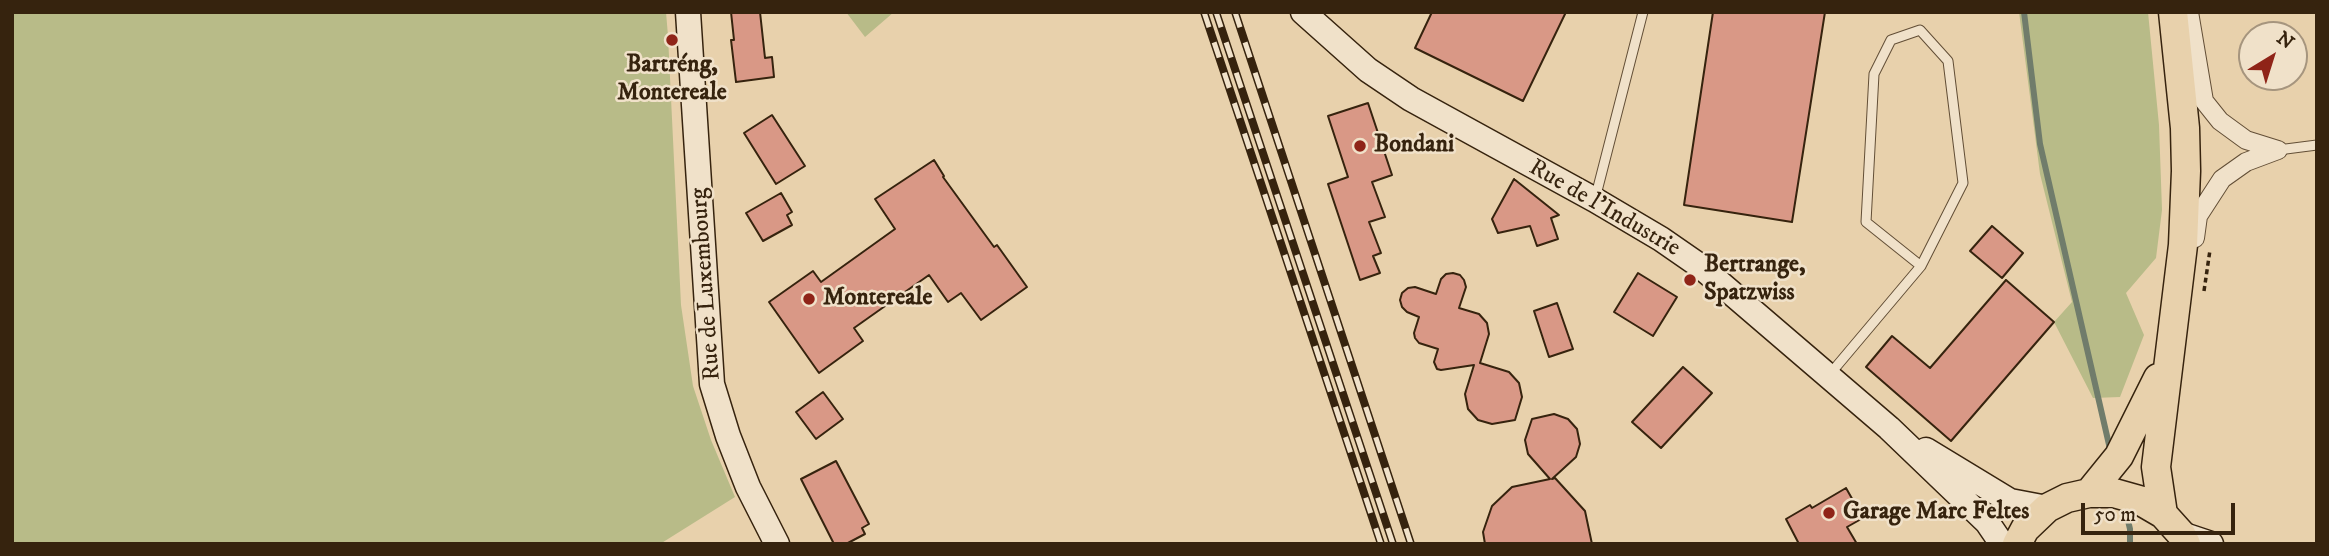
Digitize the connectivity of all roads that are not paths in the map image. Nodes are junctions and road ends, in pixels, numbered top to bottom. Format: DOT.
graph roads {
  1 [pos="688,12"];
  2 [pos="1303,12"];
  3 [pos="1643,12"];
  4 [pos="2173,12"];
  5 [pos="2189,12"];
  6 [pos="2317,145"];
  7 [pos="2278,150"];
  8 [pos="1595,200"];
  9 [pos="1921,266"];
  10 [pos="2174,318"];
  11 [pos="2168,356"];
  12 [pos="1829,376"];
  13 [pos="1889,428"];
  14 [pos="2089,493"];
  15 [pos="2047,508"];
  16 [pos="2177,531"];
  17 [pos="777,544"];
  18 [pos="2002,544"];
  19 [pos="2017,544"];
  20 [pos="2211,544"];
  1 -- 17 [label="street, Rue de Luxembourg"];
  2 -- 8 [label="street, Rue de l'Industrie"];
  3 -- 8 [label="lane"];
  4 -- 10 [label="main road"];
  5 -- 7 [label="street"];
  6 -- 7 [label="lane"];
  7 -- 10 [label="street"];
  8 -- 12 [label="street, Rue de l'Industrie"];
  9 -- 9 [label="lane"];
  9 -- 12 [label="lane"];
  10 -- 11 [label="main road"];
  11 -- 14 [label="main road"];
  11 -- 16 [label="main road"];
  12 -- 13 [label="street, Rue de l'Industrie"];
  13 -- 15 [label="street, Rue de l'Industrie"];
  13 -- 18 [label="street, Rue de l'Industrie"];
  14 -- 15 [label="main road"];
  14 -- 16 [label="main road"];
  15 -- 19 [label="main road"];
  16 -- 20 [label="street"];
}
